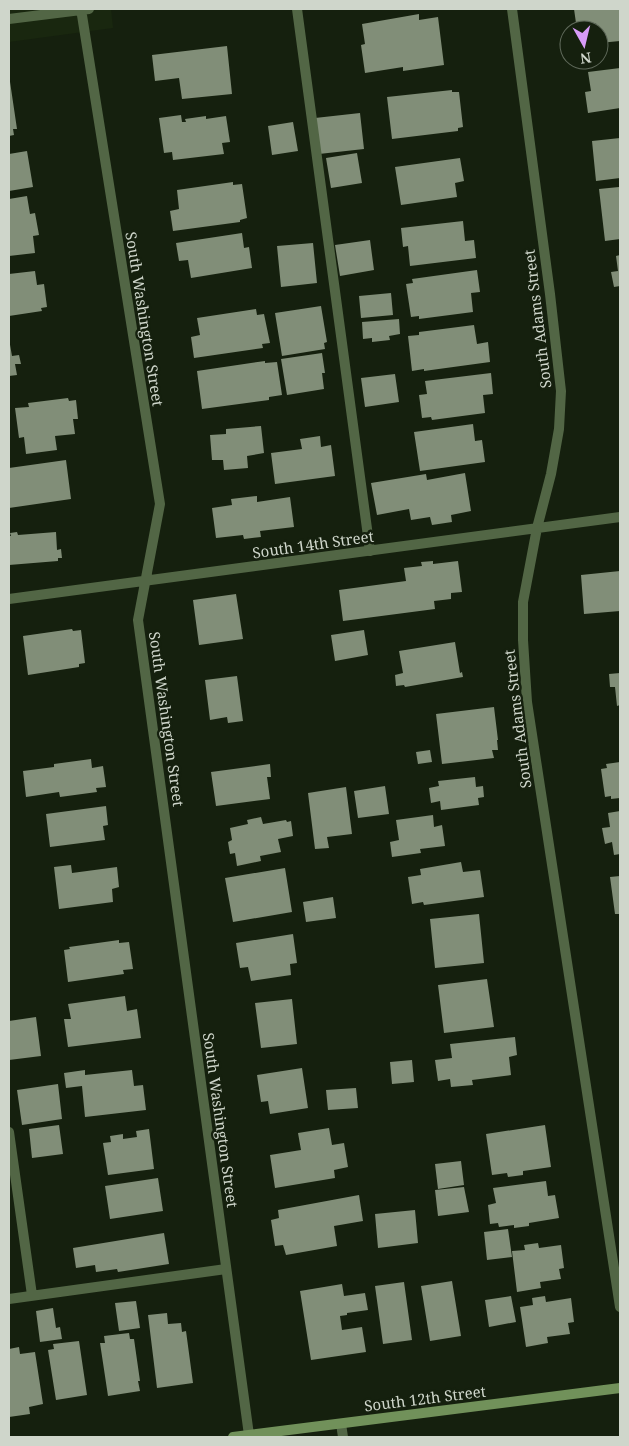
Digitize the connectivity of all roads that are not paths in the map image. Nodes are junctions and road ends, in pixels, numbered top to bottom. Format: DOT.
graph roads {
  1 [pos="84,9"];
  2 [pos="297,9"];
  3 [pos="512,9"];
  4 [pos="9,20"];
  5 [pos="620,517"];
  6 [pos="537,528"];
  7 [pos="370,551"];
  8 [pos="145,582"];
  9 [pos="9,599"];
  10 [pos="9,1132"];
  11 [pos="226,1270"];
  12 [pos="32,1295"];
  13 [pos="9,1299"];
  14 [pos="620,1307"];
  15 [pos="620,1388"];
  16 [pos="342,1424"];
  17 [pos="249,1435"];
  18 [pos="233,1437"];
  19 [pos="343,1437"];
  1 -- 4 [label="street"];
  1 -- 8 [label="street, South Washington Street"];
  2 -- 7 [label="street"];
  3 -- 6 [label="street, South Adams Street"];
  5 -- 6 [label="street, South 14th Street"];
  6 -- 7 [label="street, South 14th Street"];
  6 -- 14 [label="street, South Adams Street"];
  7 -- 8 [label="street, South 14th Street"];
  8 -- 9 [label="street, South 14th Street"];
  8 -- 11 [label="street, South Washington Street"];
  10 -- 12 [label="street"];
  11 -- 12 [label="street"];
  11 -- 17 [label="street, South Washington Street"];
  12 -- 13 [label="street"];
  15 -- 16 [label="main road, South 12th Street"];
  16 -- 17 [label="main road, South 12th Street"];
  16 -- 19 [label="street"];
  17 -- 18 [label="main road, South 12th Street"];
}
